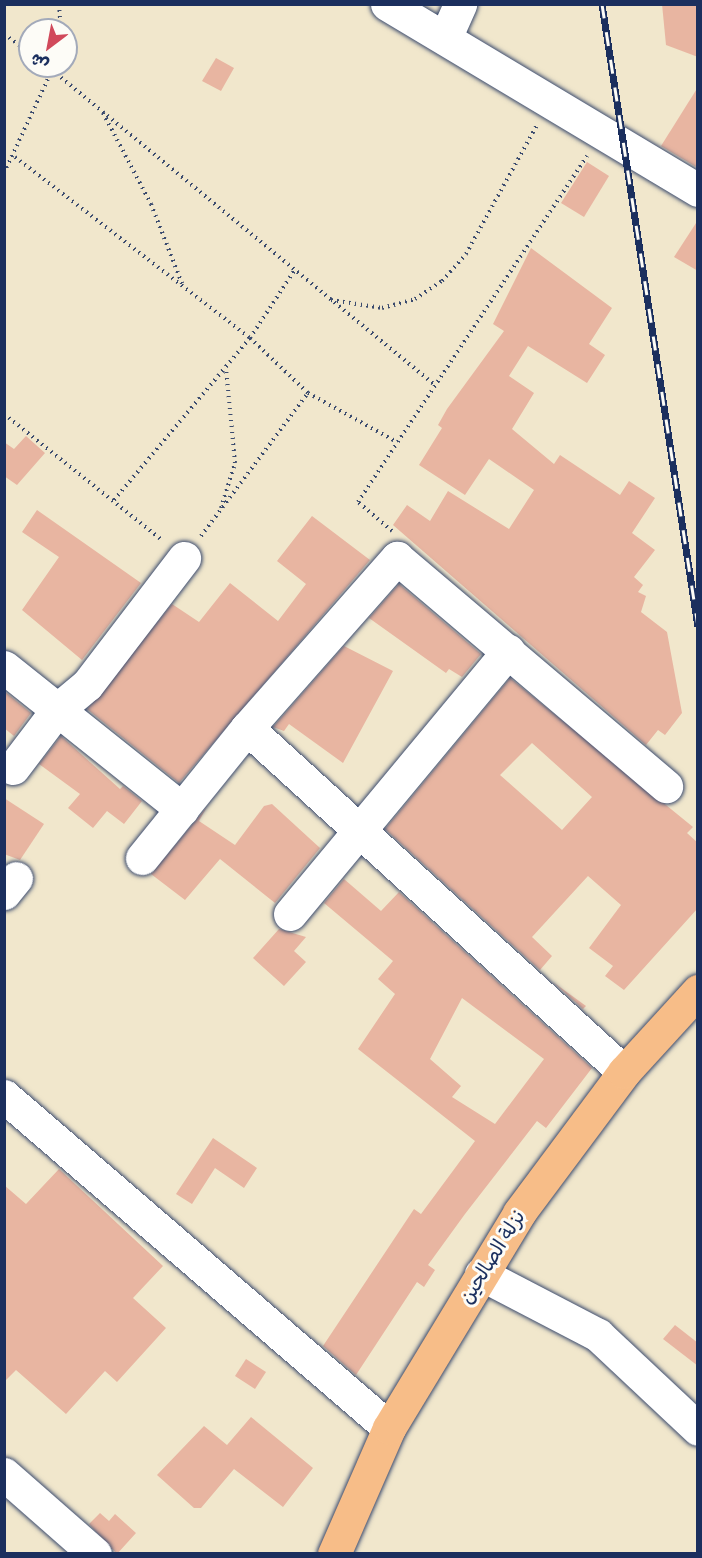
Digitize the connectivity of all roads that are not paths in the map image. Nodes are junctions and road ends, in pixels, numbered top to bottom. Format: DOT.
graph roads {
  1 [pos="387,4"];
  2 [pos="460,4"];
  3 [pos="446,36"];
  4 [pos="698,190"];
  5 [pos="184,558"];
  6 [pos="508,651"];
  7 [pos="4,667"];
  8 [pos="57,710"];
  9 [pos="247,728"];
  10 [pos="13,768"];
  11 [pos="666,786"];
  12 [pos="182,809"];
  13 [pos="359,831"];
  14 [pos="142,858"];
  15 [pos="290,914"];
  16 [pos="698,992"];
  17 [pos="624,1072"];
  18 [pos="4,1096"];
  19 [pos="481,1274"];
  20 [pos="389,1428"];
  21 [pos="698,1429"];
  22 [pos="4,1474"];
  23 [pos="95,1554"];
  24 [pos="334,1554"];
  1 -- 3 [label="street"];
  2 -- 3 [label="street"];
  3 -- 4 [label="street"];
  5 -- 8 [label="street"];
  6 -- 9 [label="street"];
  6 -- 11 [label="street"];
  6 -- 13 [label="street"];
  7 -- 8 [label="street"];
  8 -- 10 [label="street"];
  8 -- 12 [label="street"];
  9 -- 12 [label="street"];
  9 -- 13 [label="street"];
  12 -- 14 [label="street"];
  13 -- 15 [label="street"];
  13 -- 17 [label="street"];
  16 -- 17 [label="main road, نزلة الصالحين"];
  17 -- 19 [label="main road, نزلة الصالحين"];
  18 -- 20 [label="street"];
  19 -- 20 [label="main road, نزلة الصالحين"];
  19 -- 21 [label="street"];
  20 -- 24 [label="main road, نزلة الصالحين"];
  22 -- 23 [label="street"];
}
